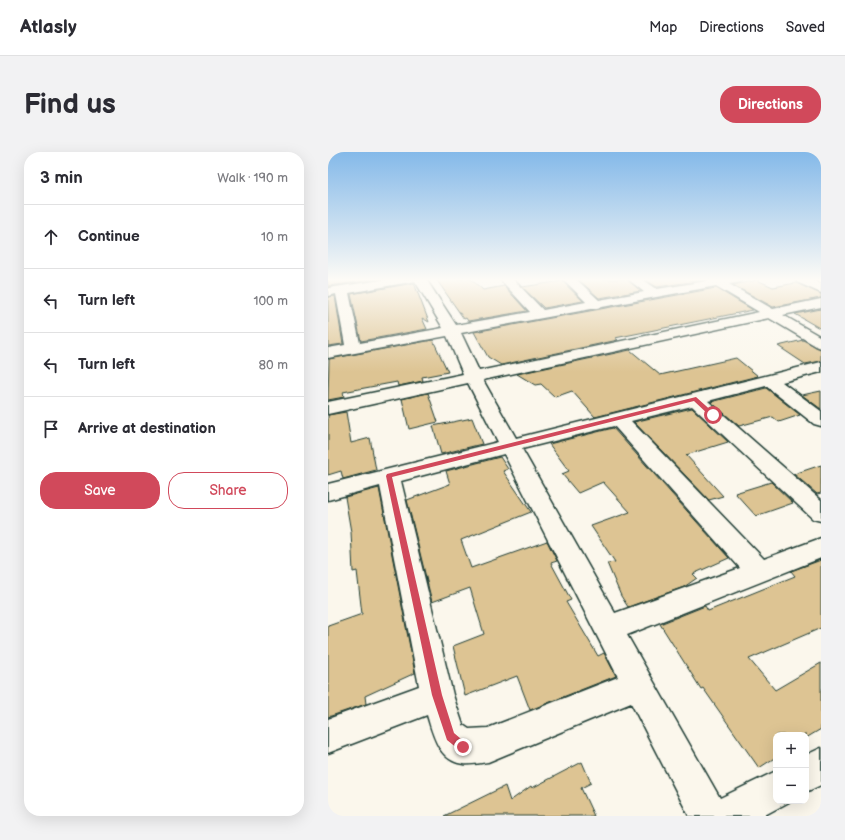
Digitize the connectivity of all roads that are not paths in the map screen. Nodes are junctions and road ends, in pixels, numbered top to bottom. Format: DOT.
graph roads {
  1 [pos="346,310"];
  2 [pos="439,310"];
  3 [pos="534,310"];
  4 [pos="561,310"];
  5 [pos="763,310"];
  6 [pos="789,310"];
  7 [pos="538,314"];
  8 [pos="770,314"];
  9 [pos="452,330"];
  10 [pos="821,343"];
  11 [pos="353,348"];
  12 [pos="328,353"];
  13 [pos="821,367"];
  14 [pos="473,377"];
  15 [pos="769,380"];
  16 [pos="696,399"];
  17 [pos="328,408"];
  18 [pos="618,418"];
  19 [pos="821,420"];
  20 [pos="510,445"];
  21 [pos="389,476"];
  22 [pos="328,492"];
  23 [pos="821,513"];
  24 [pos="821,548"];
  25 [pos="759,571"];
  26 [pos="608,629"];
  27 [pos="638,685"];
  28 [pos="437,695"];
  29 [pos="328,736"];
  30 [pos="821,766"];
  31 [pos="809,772"];
  32 [pos="773,791"];
  33 [pos="708,816"];
  34 [pos="724,816"];
  1 -- 11 [label="street"];
  2 -- 9 [label="street"];
  3 -- 7 [label="street"];
  4 -- 7 [label="street"];
  5 -- 8 [label="street"];
  6 -- 8 [label="street"];
  7 -- 9 [label="street"];
  8 -- 10 [label="street"];
  8 -- 14 [label="street"];
  9 -- 11 [label="street"];
  9 -- 14 [label="street"];
  11 -- 12 [label="street"];
  13 -- 15 [label="street"];
  14 -- 17 [label="street"];
  14 -- 20 [label="street"];
  15 -- 16 [label="street"];
  15 -- 19 [label="street"];
  16 -- 18 [label="street"];
  16 -- 23 [label="street"];
  18 -- 20 [label="street"];
  18 -- 25 [label="street"];
  20 -- 21 [label="street"];
  20 -- 26 [label="street"];
  21 -- 22 [label="street"];
  21 -- 28 [label="street"];
  24 -- 25 [label="street"];
  25 -- 26 [label="street"];
  26 -- 27 [label="street"];
  27 -- 28 [label="street"];
  27 -- 33 [label="street"];
  28 -- 29 [label="street"];
  30 -- 31 [label="street"];
  32 -- 34 [label="street"];
}
